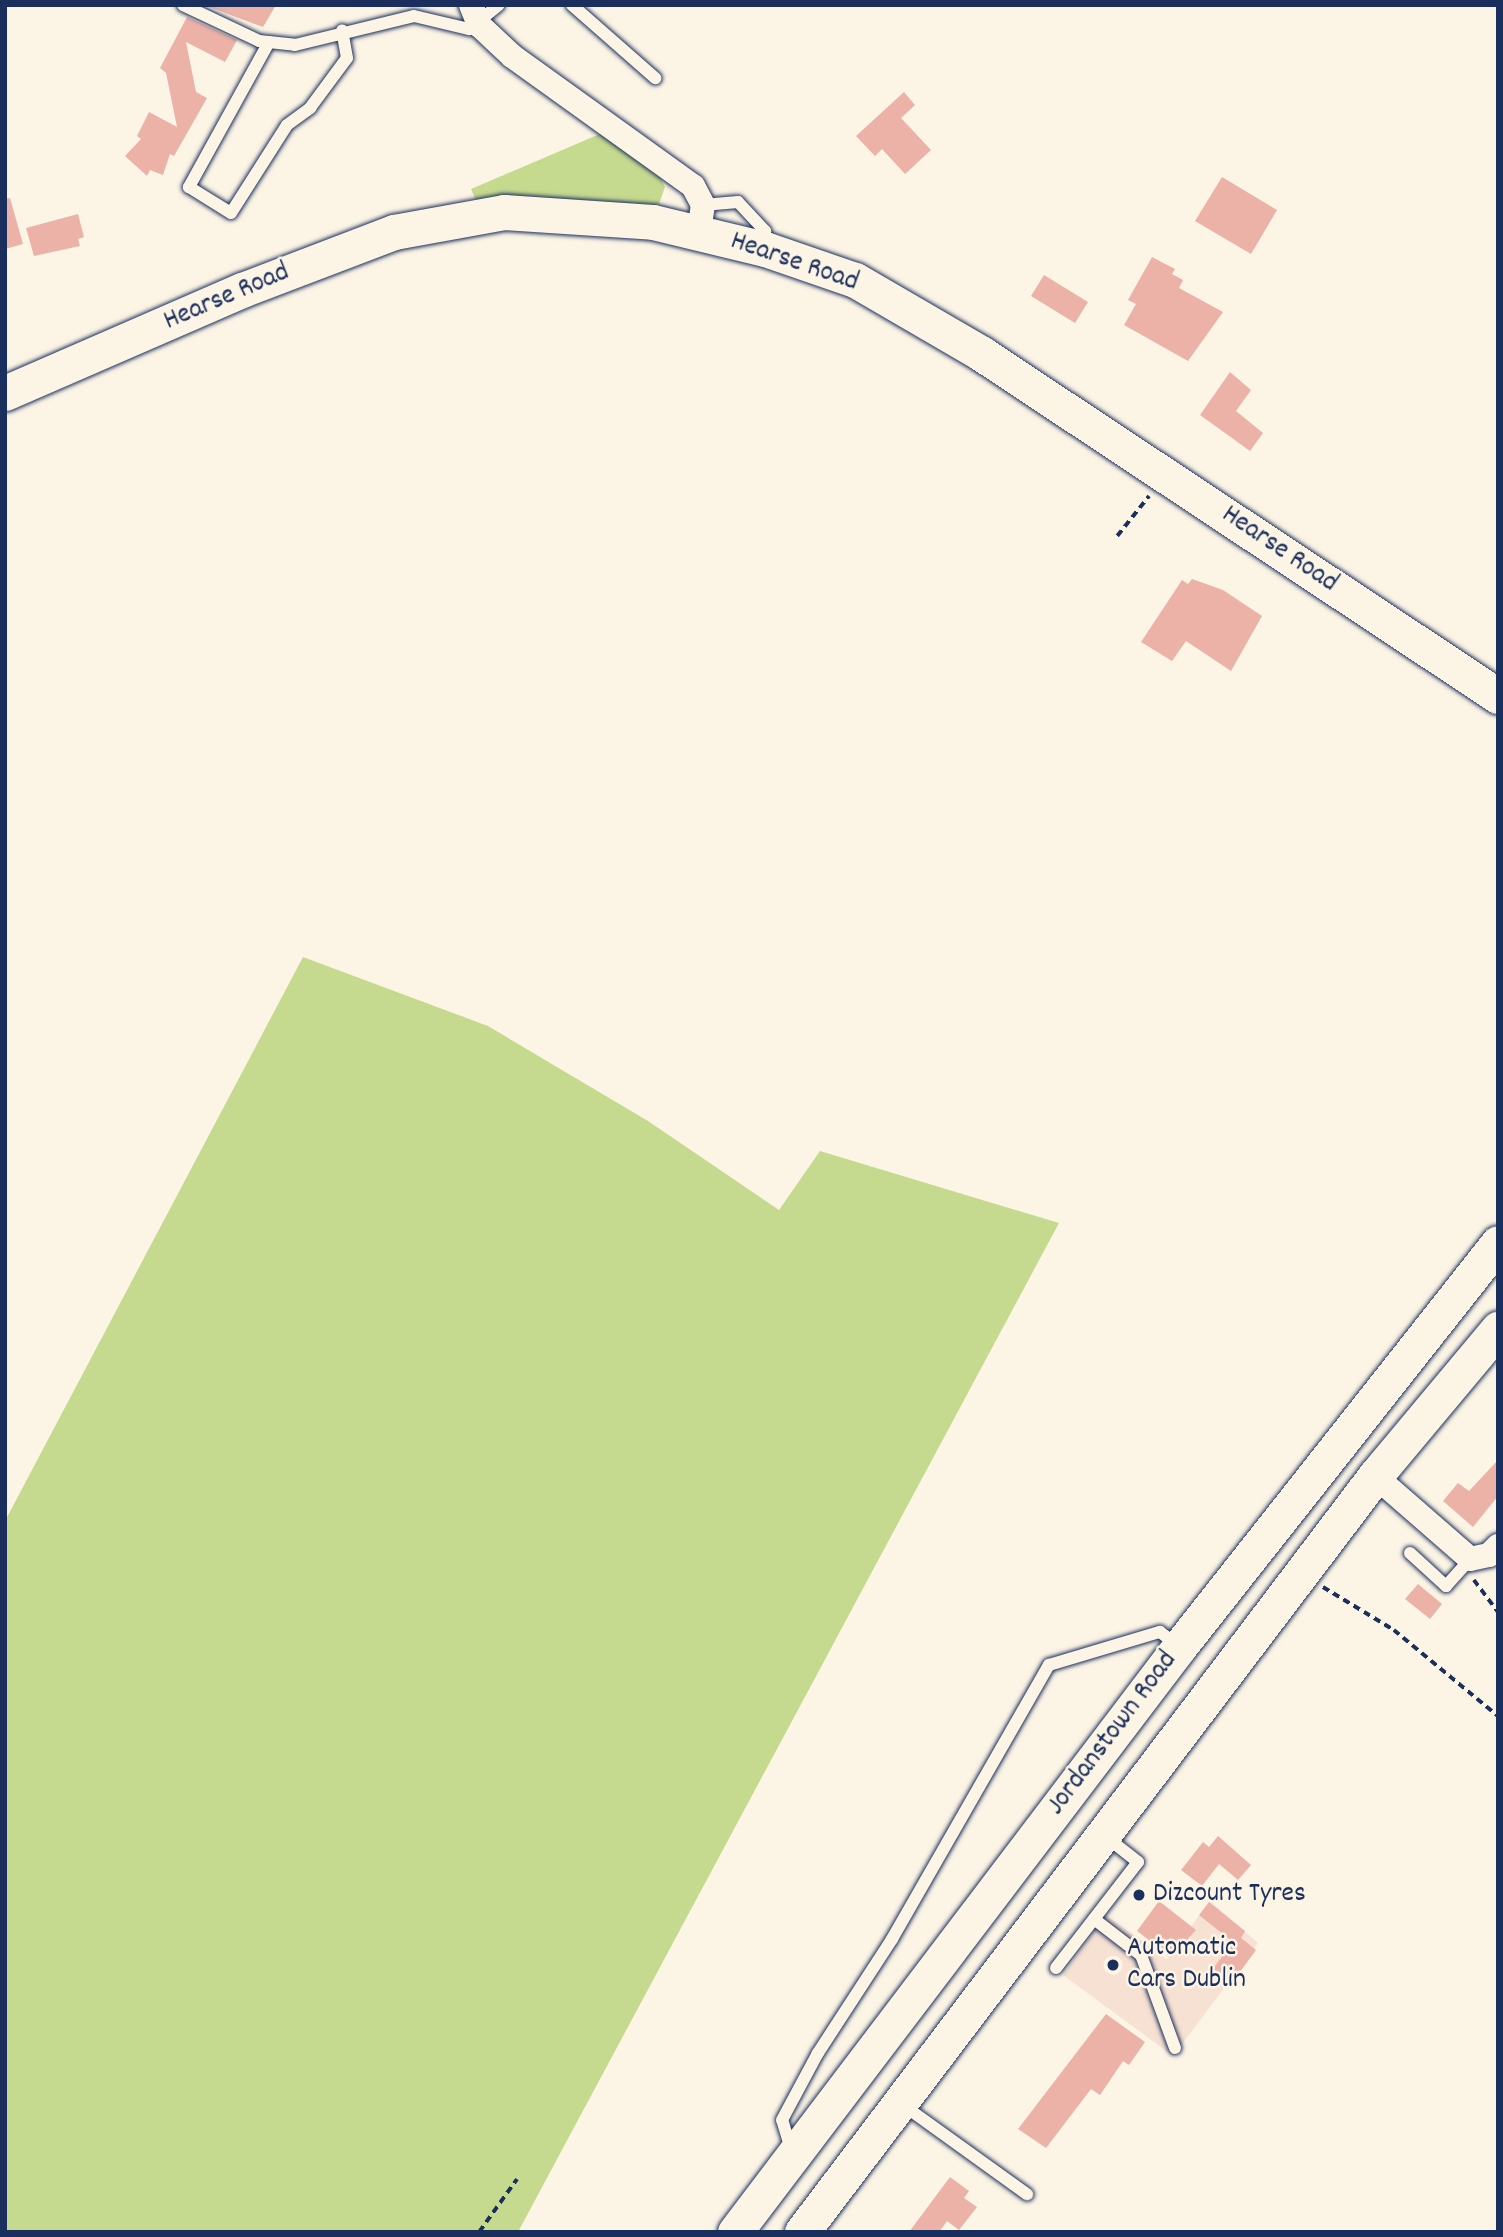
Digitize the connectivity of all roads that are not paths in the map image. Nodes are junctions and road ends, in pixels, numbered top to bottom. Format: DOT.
graph roads {
  1 [pos="183,5"];
  2 [pos="499,5"];
  3 [pos="572,5"];
  4 [pos="475,15"];
  5 [pos="342,30"];
  6 [pos="269,42"];
  7 [pos="655,78"];
  8 [pos="701,218"];
  9 [pos="5,393"];
  10 [pos="1498,696"];
  11 [pos="1498,1243"];
  12 [pos="1498,1329"];
  13 [pos="1375,1476"];
  14 [pos="1498,1546"];
  15 [pos="1410,1553"];
  16 [pos="1470,1559"];
  17 [pos="1180,1646"];
  18 [pos="1101,1834"];
  19 [pos="1094,1919"];
  20 [pos="1056,1968"];
  21 [pos="1175,2048"];
  22 [pos="900,2102"];
  23 [pos="794,2159"];
  24 [pos="1027,2194"];
  25 [pos="735,2232"];
  26 [pos="802,2232"];
  1 -- 6 [label="lane"];
  2 -- 4 [label="lane"];
  3 -- 7 [label="lane"];
  4 -- 5 [label="lane"];
  4 -- 8 [label="street"];
  5 -- 6 [label="lane"];
  5 -- 6 [label="lane"];
  8 -- 9 [label="main road, Hearse Road"];
  8 -- 10 [label="main road, Hearse Road"];
  11 -- 17 [label="main road, Jordanstown Road"];
  12 -- 13 [label="main road, Jordanstown Road"];
  13 -- 16 [label="street"];
  13 -- 18 [label="main road, Jordanstown Road"];
  14 -- 16 [label="street"];
  15 -- 16 [label="lane"];
  17 -- 23 [label="main road, Jordanstown Road"];
  17 -- 23 [label="lane"];
  18 -- 19 [label="lane"];
  18 -- 22 [label="main road, Jordanstown Road"];
  19 -- 20 [label="lane"];
  19 -- 21 [label="lane"];
  22 -- 24 [label="lane"];
  22 -- 26 [label="main road, Jordanstown Road"];
  23 -- 25 [label="main road, Jordanstown Road"];
}
